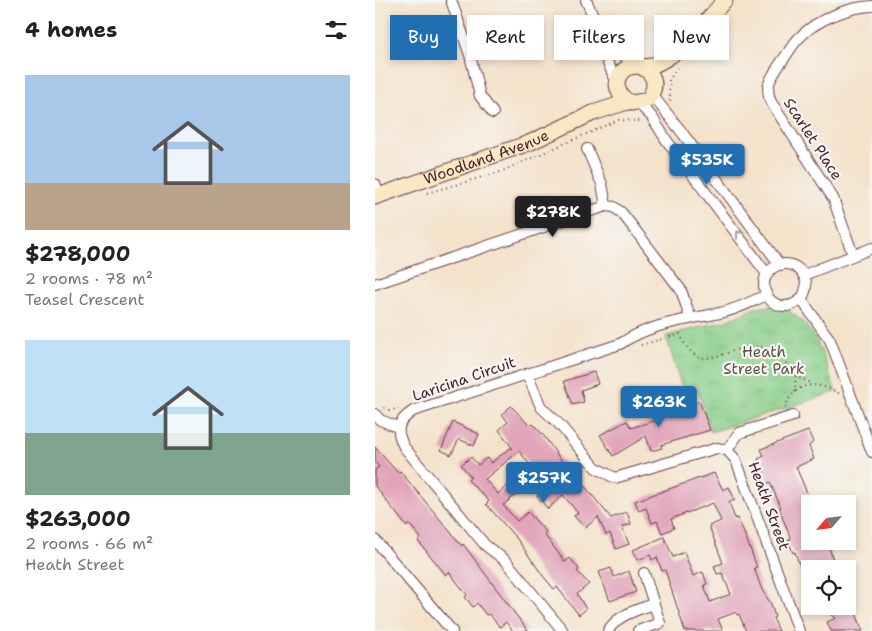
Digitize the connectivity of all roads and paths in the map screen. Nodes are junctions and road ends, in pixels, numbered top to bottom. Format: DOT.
graph roads {
  1 [pos="451,0"];
  2 [pos="586,0"];
  3 [pos="725,0"];
  4 [pos="872,6"];
  5 [pos="592,15"];
  6 [pos="712,15"];
  7 [pos="606,60"];
  8 [pos="630,60"];
  9 [pos="660,60"];
  10 [pos="671,60"];
  11 [pos="679,64"];
  12 [pos="637,65"];
  13 [pos="617,84"];
  14 [pos="653,89"];
  15 [pos="633,103"];
  16 [pos="664,110"];
  17 [pos="593,112"];
  18 [pos="493,113"];
  19 [pos="587,149"];
  20 [pos="376,192"];
  21 [pos="606,206"];
  22 [pos="872,248"];
  23 [pos="853,255"];
  24 [pos="780,265"];
  25 [pos="767,274"];
  26 [pos="804,275"];
  27 [pos="375,284"];
  28 [pos="767,295"];
  29 [pos="801,299"];
  30 [pos="690,317"];
  31 [pos="636,347"];
  32 [pos="527,374"];
  33 [pos="796,375"];
  34 [pos="813,384"];
  35 [pos="795,392"];
  36 [pos="841,394"];
  37 [pos="405,406"];
  38 [pos="378,410"];
  39 [pos="790,417"];
  40 [pos="398,427"];
  41 [pos="727,450"];
  42 [pos="872,452"];
  43 [pos="375,540"];
  44 [pos="644,573"];
  45 [pos="653,604"];
  46 [pos="662,627"];
  47 [pos="452,631"];
  48 [pos="563,631"];
  49 [pos="607,631"];
  50 [pos="638,631"];
  51 [pos="799,631"];
  1 -- 18 [label="street"];
  2 -- 5 [label="street"];
  3 -- 6 [label="street, Woodland Avenue"];
  4 -- 23 [label="street, Scarlet Place"];
  7 -- 13 [label="street"];
  8 -- 12 [label="street"];
  9 -- 12 [label="street, Woodland Avenue"];
  10 -- 14 [label="street, Woodland Avenue"];
  11 -- 16 [label="path"];
  12 -- 13 [label="street, Woodland Avenue"];
  12 -- 14 [label="street"];
  13 -- 15 [label="street"];
  13 -- 17 [label="street, Woodland Avenue"];
  14 -- 15 [label="street, Woodland Avenue"];
  14 -- 16 [label="street"];
  15 -- 17 [label="street, Woodland Avenue"];
  25 -- 15 [label="street, one-way"];
  16 -- 24 [label="street"];
  17 -- 20 [label="street, Woodland Avenue"];
  19 -- 21 [label="street"];
  21 -- 27 [label="street"];
  21 -- 30 [label="street"];
  22 -- 23 [label="street"];
  23 -- 26 [label="street"];
  24 -- 25 [label="street"];
  24 -- 26 [label="street"];
  25 -- 28 [label="street"];
  26 -- 29 [label="street"];
  28 -- 29 [label="street"];
  28 -- 30 [label="street, Laricina Circuit"];
  29 -- 42 [label="street"];
  30 -- 32 [label="street, Laricina Circuit"];
  31 -- 33 [label="path"];
  32 -- 40 [label="street, Laricina Circuit"];
  32 -- 41 [label="street"];
  33 -- 34 [label="path"];
  33 -- 35 [label="path"];
  34 -- 35 [label="path"];
  34 -- 36 [label="path"];
  35 -- 39 [label="path"];
  37 -- 38 [label="path"];
  38 -- 40 [label="street"];
  39 -- 41 [label="street"];
  40 -- 48 [label="street"];
  41 -- 51 [label="street, Heath Street"];
  43 -- 47 [label="street"];
  44 -- 45 [label="street"];
  45 -- 46 [label="street"];
  45 -- 49 [label="street"];
  46 -- 50 [label="street"];
}
